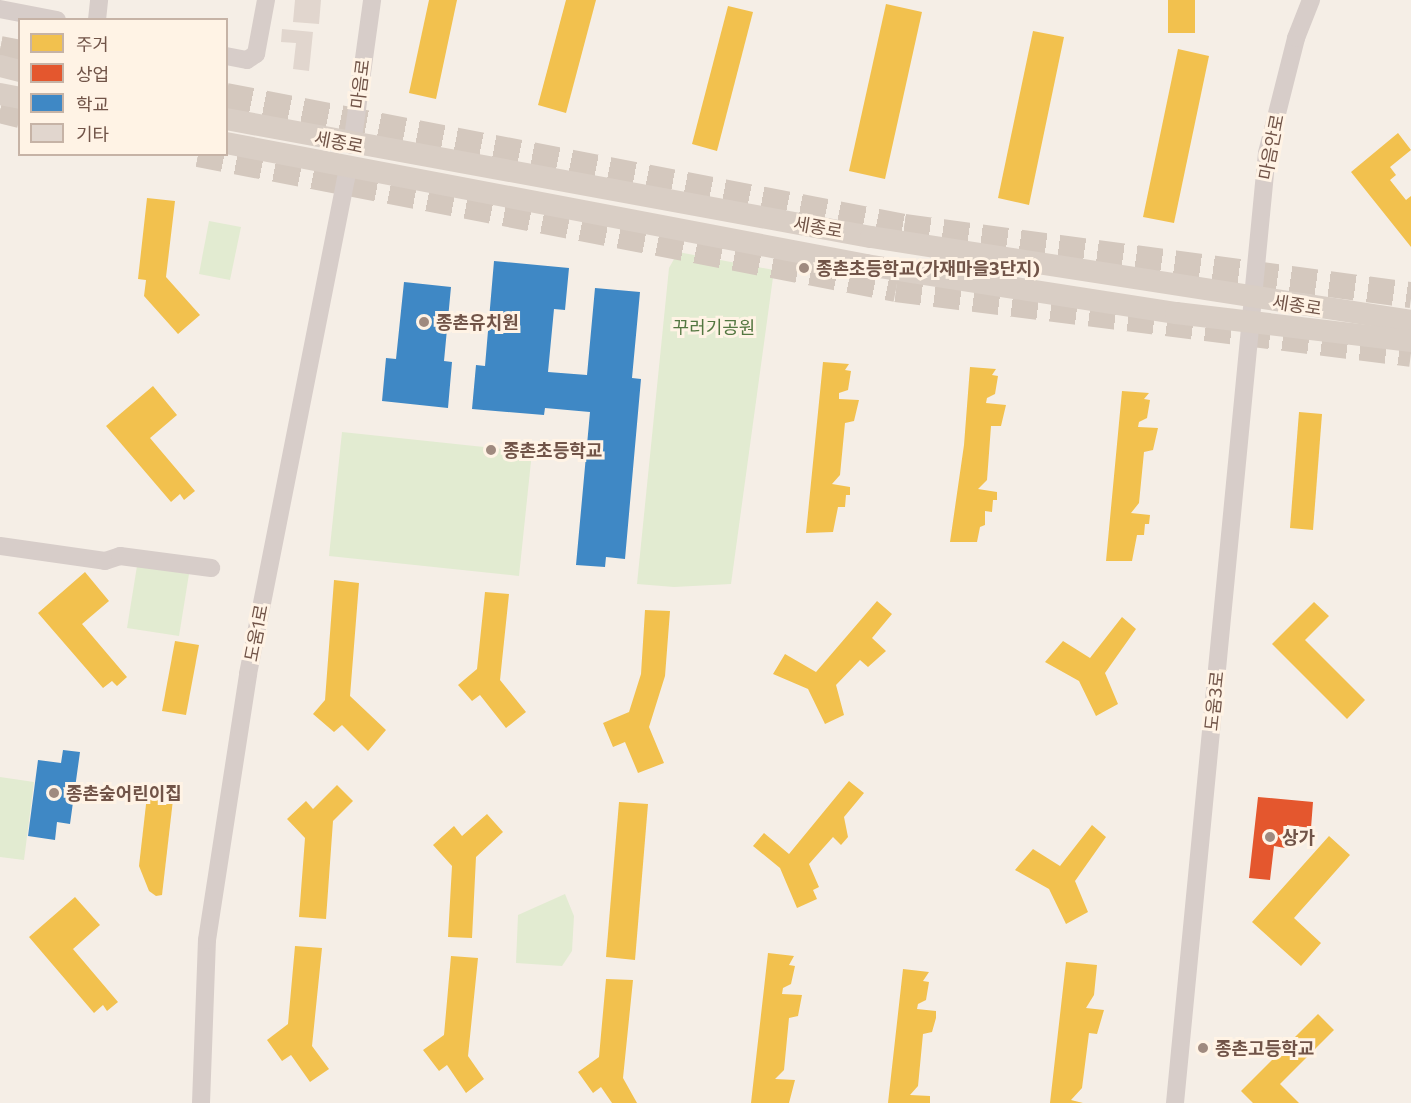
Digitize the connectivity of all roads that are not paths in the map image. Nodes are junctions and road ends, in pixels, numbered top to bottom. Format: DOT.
graph roads {
  1 [pos="99,0"];
  2 [pos="266,0"];
  3 [pos="372,0"];
  4 [pos="1311,0"];
  5 [pos="0,9"];
  6 [pos="47,18"];
  7 [pos="97,18"];
  8 [pos="228,56"];
  9 [pos="0,66"];
  10 [pos="18,70"];
  11 [pos="0,94"];
  12 [pos="18,98"];
  13 [pos="228,119"];
  14 [pos="228,143"];
  15 [pos="352,145"];
  16 [pos="348,168"];
  17 [pos="1251,298"];
  18 [pos="1248,321"];
  19 [pos="1411,321"];
  20 [pos="1411,341"];
  21 [pos="0,546"];
  22 [pos="211,568"];
  23 [pos="201,1103"];
  24 [pos="1175,1103"];
  1 -- 7 [label="street"];
  2 -- 8 [label="street"];
  3 -- 15 [label="street, 마음로"];
  4 -- 17 [label="street, 마음안로"];
  5 -- 6 [label="street"];
  9 -- 10 [label="main road"];
  11 -- 12 [label="main road"];
  13 -- 15 [label="main road, 세종로"];
  14 -- 16 [label="main road, 세종로"];
  15 -- 16 [label="main road, 마음로"];
  15 -- 17 [label="main road, 세종로"];
  16 -- 18 [label="main road, 세종로"];
  16 -- 23 [label="street, 도움1로"];
  17 -- 18 [label="street, 도움3로"];
  17 -- 19 [label="main road, 세종로"];
  18 -- 20 [label="main road, 세종로"];
  18 -- 24 [label="street, 도움3로"];
  21 -- 22 [label="street"];
}
